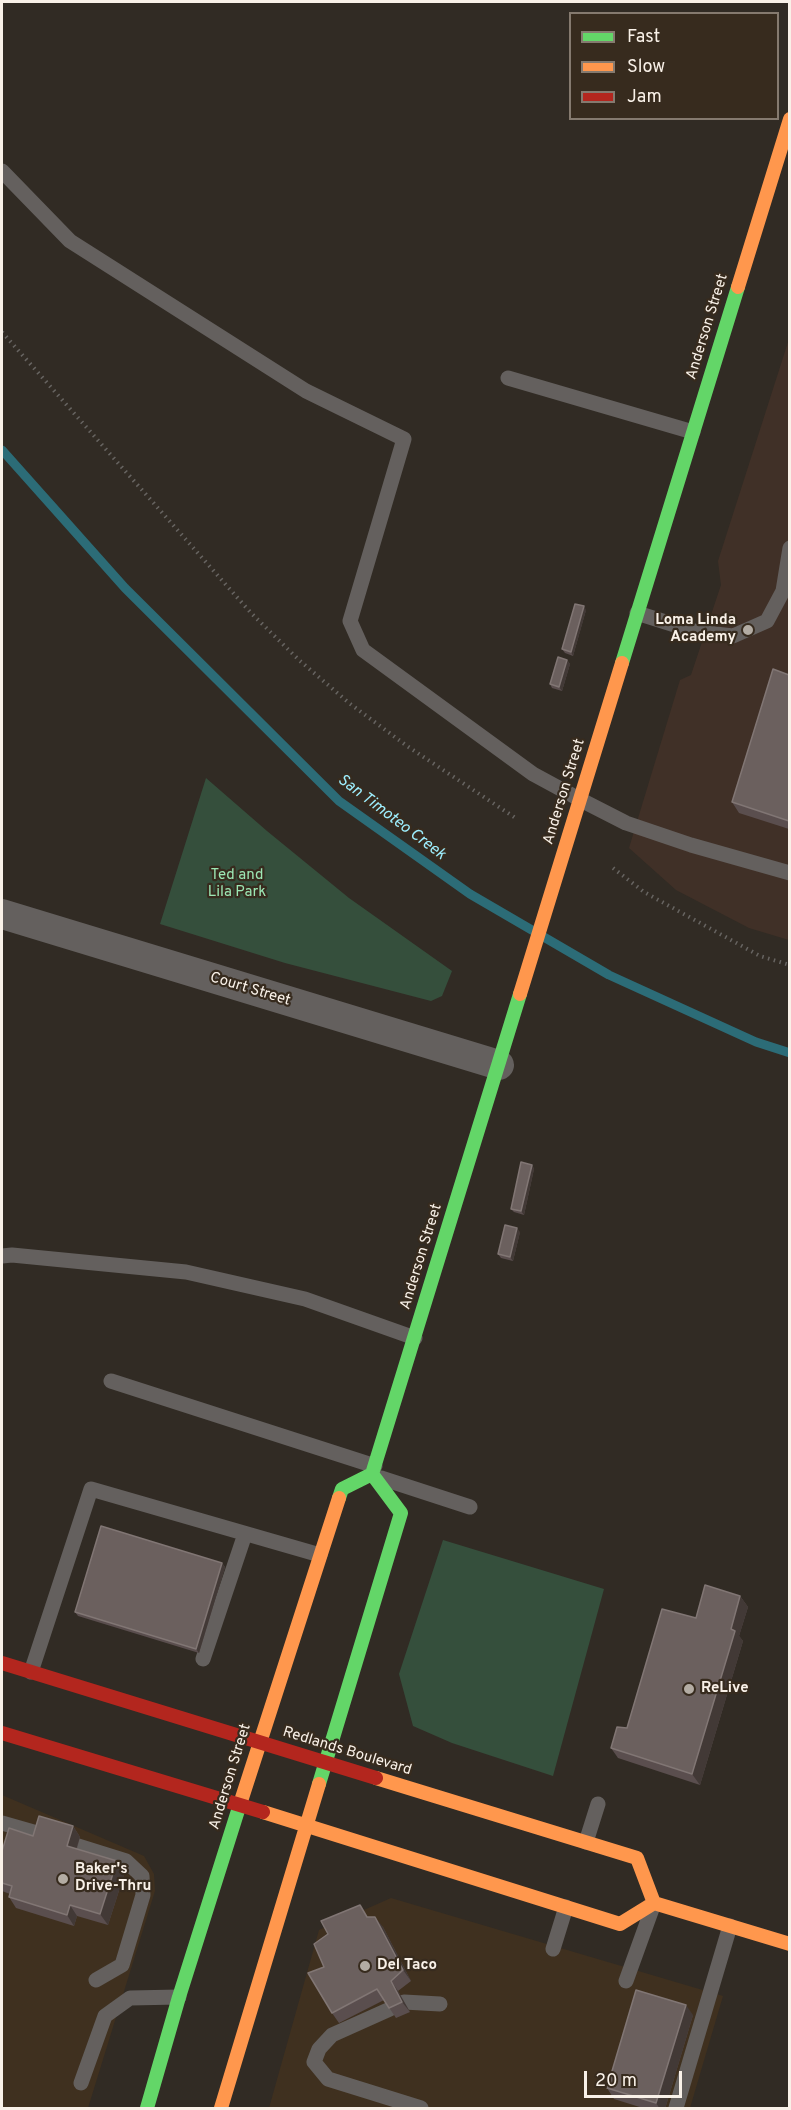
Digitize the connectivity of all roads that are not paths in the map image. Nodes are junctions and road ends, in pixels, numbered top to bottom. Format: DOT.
graph roads {
  1 [pos="789,119"];
  2 [pos="2,171"];
  3 [pos="508,378"];
  4 [pos="693,432"];
  5 [pos="789,548"];
  6 [pos="637,613"];
  7 [pos="581,800"];
  8 [pos="789,873"];
  9 [pos="2,914"];
  10 [pos="498,1065"];
  11 [pos="2,1256"];
  12 [pos="415,1338"];
  13 [pos="111,1381"];
  14 [pos="374,1470"];
  15 [pos="470,1507"];
  16 [pos="245,1534"];
  17 [pos="320,1556"];
  18 [pos="203,1659"];
  19 [pos="2,1663"];
  20 [pos="31,1672"];
  21 [pos="2,1733"];
  22 [pos="259,1742"];
  23 [pos="326,1763"];
  24 [pos="598,1804"];
  25 [pos="240,1805"];
  26 [pos="2,1823"];
  27 [pos="307,1826"];
  28 [pos="44,1835"];
  29 [pos="586,1842"];
  30 [pos="78,1846"];
  31 [pos="654,1903"];
  32 [pos="566,1907"];
  33 [pos="730,1926"];
  34 [pos="789,1944"];
  35 [pos="553,1949"];
  36 [pos="96,1980"];
  37 [pos="626,1982"];
  38 [pos="179,1997"];
  39 [pos="440,2004"];
  40 [pos="81,2083"];
  41 [pos="147,2109"];
  42 [pos="221,2109"];
  43 [pos="421,2109"];
  44 [pos="676,2109"];
  1 -- 4 [label="main road, Anderson Street"];
  2 -- 7 [label="lane"];
  3 -- 4 [label="lane"];
  4 -- 6 [label="main road, Anderson Street"];
  5 -- 6 [label="lane"];
  6 -- 7 [label="main road, Anderson Street"];
  7 -- 8 [label="lane"];
  7 -- 10 [label="main road, Anderson Street"];
  9 -- 10 [label="street, Court Street"];
  10 -- 12 [label="main road, Anderson Street"];
  11 -- 12 [label="lane"];
  12 -- 14 [label="main road, Anderson Street"];
  13 -- 14 [label="lane"];
  14 -- 15 [label="lane"];
  14 -- 17 [label="main road, Anderson Street"];
  14 -- 23 [label="main road"];
  16 -- 17 [label="lane"];
  16 -- 18 [label="lane"];
  16 -- 20 [label="lane"];
  17 -- 22 [label="main road, Anderson Street"];
  19 -- 20 [label="main road, Redlands Boulevard"];
  20 -- 22 [label="main road, Redlands Boulevard"];
  21 -- 25 [label="main road"];
  22 -- 23 [label="main road, Redlands Boulevard"];
  22 -- 25 [label="main road, Anderson Street"];
  23 -- 27 [label="main road"];
  23 -- 29 [label="main road, Redlands Boulevard"];
  24 -- 29 [label="lane"];
  25 -- 27 [label="main road"];
  25 -- 38 [label="main road, Anderson Street"];
  26 -- 28 [label="lane"];
  27 -- 32 [label="main road"];
  27 -- 42 [label="main road"];
  29 -- 31 [label="main road, Redlands Boulevard"];
  30 -- 36 [label="lane"];
  31 -- 32 [label="main road"];
  31 -- 33 [label="main road"];
  31 -- 37 [label="lane"];
  32 -- 35 [label="lane"];
  33 -- 34 [label="main road"];
  33 -- 44 [label="lane"];
  38 -- 40 [label="lane"];
  38 -- 41 [label="main road, Anderson Street"];
  39 -- 43 [label="lane"];
}
